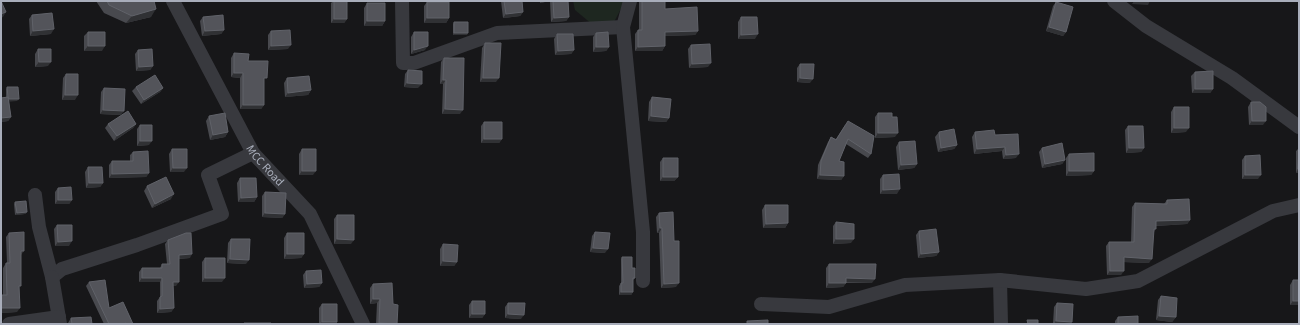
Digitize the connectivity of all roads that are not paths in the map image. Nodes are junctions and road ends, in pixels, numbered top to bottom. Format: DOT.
graph roads {
  1 [pos="173,1"];
  2 [pos="402,1"];
  3 [pos="630,1"];
  4 [pos="1114,1"];
  5 [pos="623,27"];
  6 [pos="1299,127"];
  7 [pos="253,153"];
  8 [pos="35,195"];
  9 [pos="1299,205"];
  10 [pos="52,277"];
  11 [pos="1000,280"];
  12 [pos="643,281"];
  13 [pos="761,304"];
  14 [pos="60,321"];
  15 [pos="9,324"];
  16 [pos="363,324"];
  17 [pos="1001,324"];
  1 -- 7 [label="street, MCC Road"];
  2 -- 5 [label="street"];
  3 -- 5 [label="street"];
  4 -- 6 [label="street"];
  5 -- 12 [label="street"];
  7 -- 10 [label="street"];
  7 -- 16 [label="street, MCC Road"];
  8 -- 10 [label="street"];
  9 -- 11 [label="street"];
  10 -- 14 [label="street"];
  11 -- 13 [label="street"];
  11 -- 17 [label="street"];
  14 -- 15 [label="street"];
}
